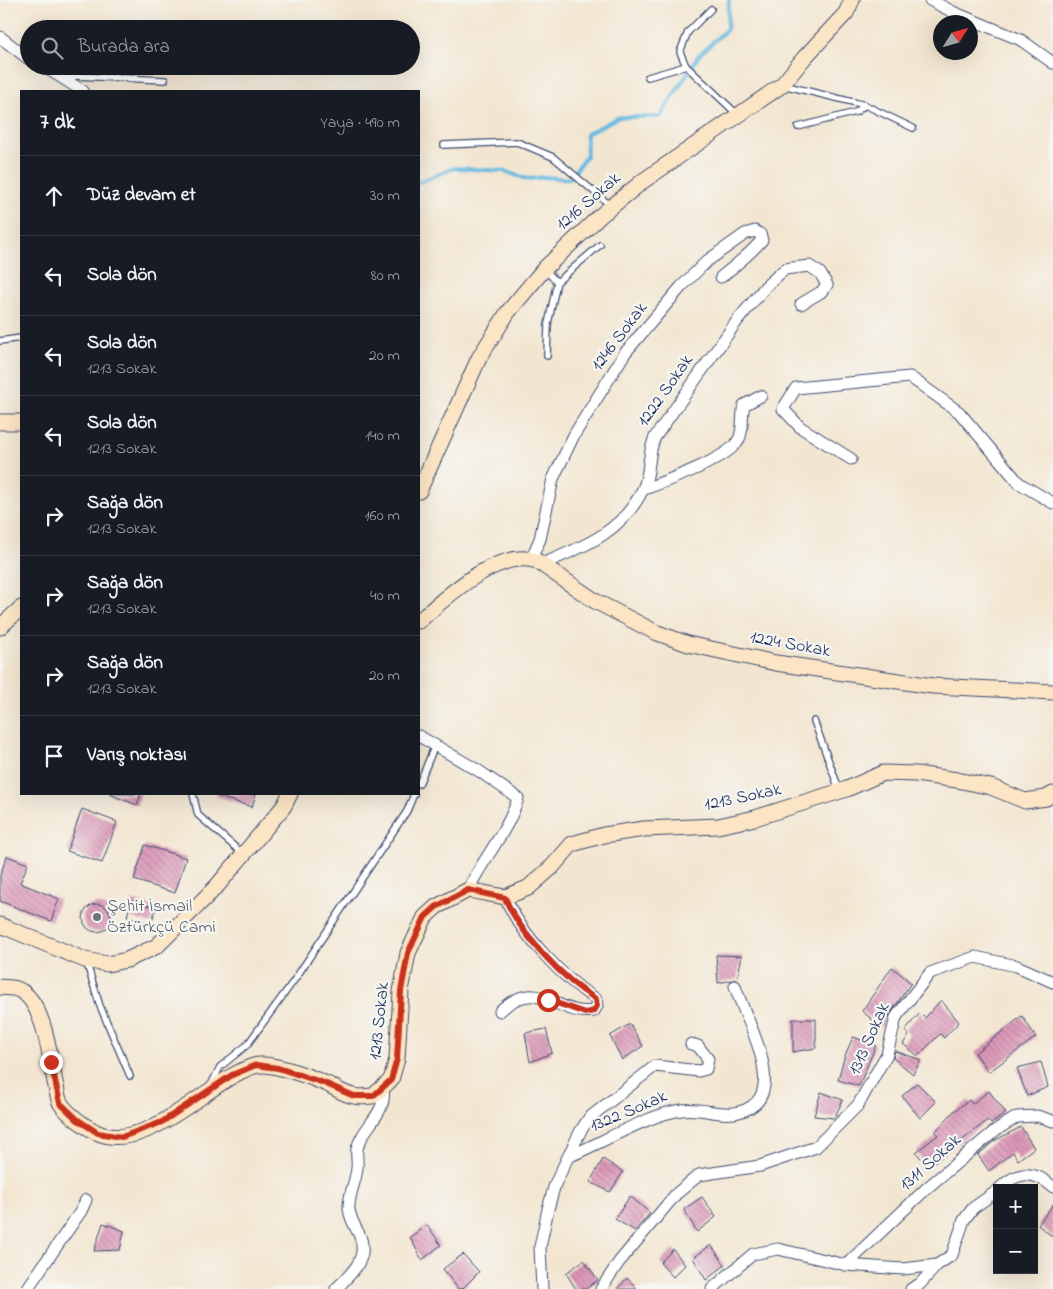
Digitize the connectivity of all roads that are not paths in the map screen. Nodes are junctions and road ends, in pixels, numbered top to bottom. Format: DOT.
graph roads {
  1 [pos="852,0"];
  2 [pos="930,0"];
  3 [pos="711,9"];
  4 [pos="0,37"];
  5 [pos="20,52"];
  6 [pos="1053,63"];
  7 [pos="686,66"];
  8 [pos="58,75"];
  9 [pos="648,77"];
  10 [pos="64,79"];
  11 [pos="165,80"];
  12 [pos="782,85"];
  13 [pos="81,90"];
  14 [pos="865,105"];
  15 [pos="738,115"];
  16 [pos="798,127"];
  17 [pos="913,128"];
  18 [pos="444,145"];
  19 [pos="612,206"];
  20 [pos="600,245"];
  21 [pos="544,268"];
  22 [pos="721,277"];
  23 [pos="557,282"];
  24 [pos="801,304"];
  25 [pos="20,338"];
  26 [pos="0,341"];
  27 [pos="547,356"];
  28 [pos="761,396"];
  29 [pos="0,422"];
  30 [pos="20,422"];
  31 [pos="851,459"];
  32 [pos="420,489"];
  33 [pos="644,489"];
  34 [pos="1053,503"];
  35 [pos="536,562"];
  36 [pos="20,609"];
  37 [pos="420,620"];
  38 [pos="0,628"];
  39 [pos="1053,692"];
  40 [pos="814,721"];
  41 [pos="420,737"];
  42 [pos="435,745"];
  43 [pos="420,782"];
  44 [pos="840,791"];
  45 [pos="1053,794"];
  46 [pos="193,795"];
  47 [pos="290,795"];
  48 [pos="414,795"];
  49 [pos="243,854"];
  50 [pos="468,890"];
  51 [pos="505,898"];
  52 [pos="0,925"];
  53 [pos="85,960"];
  54 [pos="1053,982"];
  55 [pos="735,986"];
  56 [pos="0,987"];
  57 [pos="500,1011"];
  58 [pos="691,1044"];
  59 [pos="130,1076"];
  60 [pos="383,1088"];
  61 [pos="208,1089"];
  62 [pos="1053,1121"];
  63 [pos="570,1156"];
  64 [pos="1004,1184"];
  65 [pos="1053,1187"];
  66 [pos="993,1194"];
  67 [pos="86,1200"];
  68 [pos="846,1265"];
  69 [pos="936,1265"];
  70 [pos="26,1289"];
  71 [pos="336,1289"];
  72 [pos="542,1289"];
  73 [pos="601,1289"];
  74 [pos="712,1289"];
  75 [pos="911,1289"];
  1 -- 12 [label="street, 1216 Sokak"];
  2 -- 6 [label="street"];
  3 -- 7 [label="lane"];
  4 -- 5 [label="street"];
  7 -- 9 [label="lane"];
  7 -- 15 [label="lane"];
  8 -- 10 [label="street"];
  10 -- 11 [label="lane"];
  10 -- 13 [label="street"];
  12 -- 14 [label="lane"];
  12 -- 15 [label="street, 1216 Sokak"];
  14 -- 16 [label="lane"];
  14 -- 17 [label="lane"];
  15 -- 19 [label="street, 1216 Sokak"];
  18 -- 19 [label="lane"];
  19 -- 21 [label="street, 1216 Sokak"];
  20 -- 23 [label="lane"];
  21 -- 23 [label="lane"];
  21 -- 32 [label="street, 1216 Sokak"];
  22 -- 35 [label="street, 1246 Sokak"];
  23 -- 27 [label="lane"];
  24 -- 33 [label="street, 1222 Sokak"];
  25 -- 26 [label="lane"];
  28 -- 33 [label="street"];
  29 -- 30 [label="street"];
  31 -- 34 [label="street"];
  33 -- 35 [label="street, 1222 Sokak"];
  35 -- 37 [label="street, 1222 Sokak"];
  35 -- 39 [label="street, 1224 Sokak"];
  36 -- 38 [label="street"];
  40 -- 44 [label="lane"];
  41 -- 42 [label="street"];
  42 -- 43 [label="lane"];
  42 -- 50 [label="street"];
  44 -- 45 [label="street, 1213 Sokak"];
  44 -- 51 [label="street, 1213 Sokak"];
  46 -- 49 [label="lane"];
  47 -- 49 [label="street"];
  48 -- 61 [label="lane"];
  49 -- 53 [label="street"];
  50 -- 51 [label="street"];
  50 -- 60 [label="street, 1213 Sokak"];
  51 -- 57 [label="street"];
  52 -- 53 [label="street"];
  53 -- 59 [label="lane"];
  54 -- 73 [label="street, 1313 Sokak"];
  55 -- 63 [label="street, 1322 Sokak"];
  56 -- 61 [label="street"];
  58 -- 63 [label="street, 1322 Sokak"];
  60 -- 61 [label="street"];
  60 -- 71 [label="street"];
  62 -- 68 [label="street, 1311 Sokak"];
  63 -- 72 [label="street, 1322 Sokak"];
  64 -- 65 [label="street"];
  66 -- 69 [label="street"];
  67 -- 70 [label="street"];
  68 -- 69 [label="street"];
  68 -- 74 [label="street"];
  69 -- 75 [label="street"];
}
